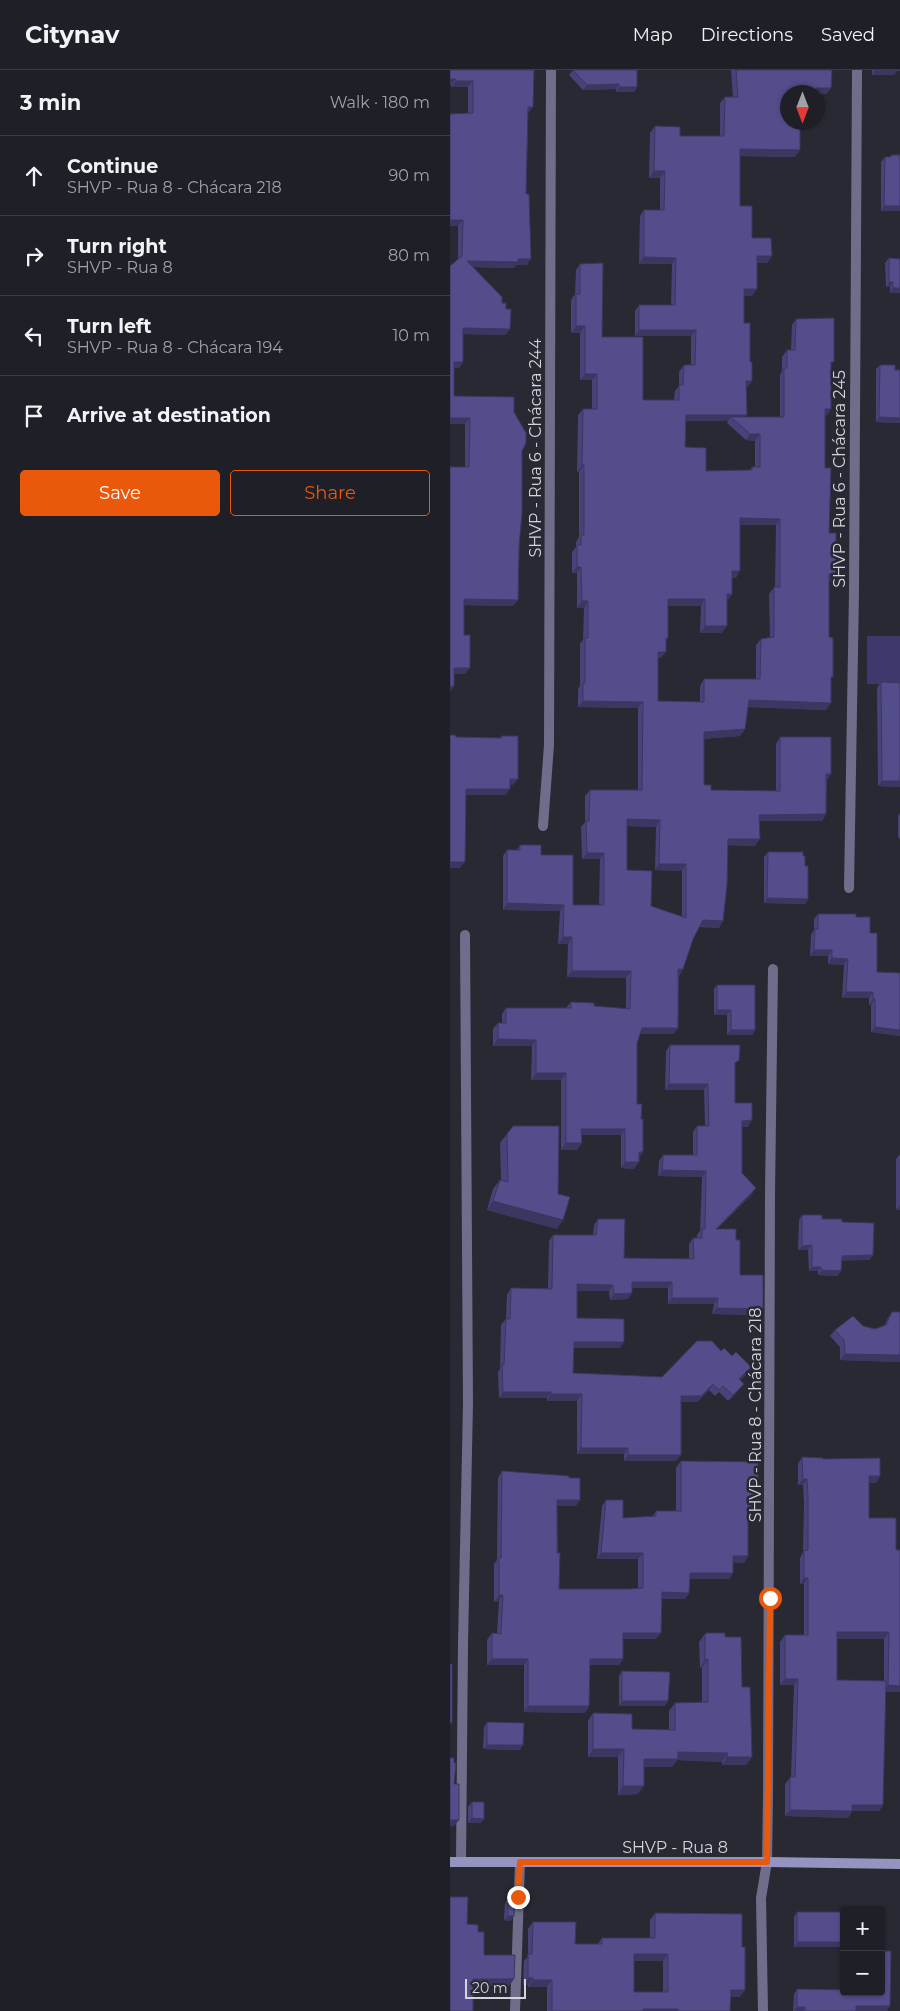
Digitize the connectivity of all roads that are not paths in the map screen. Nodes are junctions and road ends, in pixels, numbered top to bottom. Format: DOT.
graph roads {
  1 [pos="551,70"];
  2 [pos="857,70"];
  3 [pos="543,826"];
  4 [pos="849,888"];
  5 [pos="465,935"];
  6 [pos="773,969"];
  7 [pos="450,1862"];
  8 [pos="461,1862"];
  9 [pos="520,1862"];
  10 [pos="767,1862"];
  11 [pos="900,1864"];
  12 [pos="515,2011"];
  13 [pos="763,2011"];
  1 -- 3 [label="street, SHVP - Rua 6 - Chácara 244"];
  2 -- 4 [label="street, SHVP - Rua 6 - Chácara 245"];
  5 -- 8 [label="street"];
  6 -- 10 [label="street, SHVP - Rua 8 - Chácara 218"];
  7 -- 8 [label="street, SHVP - Rua 8"];
  8 -- 9 [label="street, SHVP - Rua 8"];
  9 -- 10 [label="street, SHVP - Rua 8"];
  9 -- 12 [label="street"];
  10 -- 11 [label="street, SHVP - Rua 8"];
  10 -- 13 [label="street, SHVP - Rua 8 - Chácara 218"];
}
